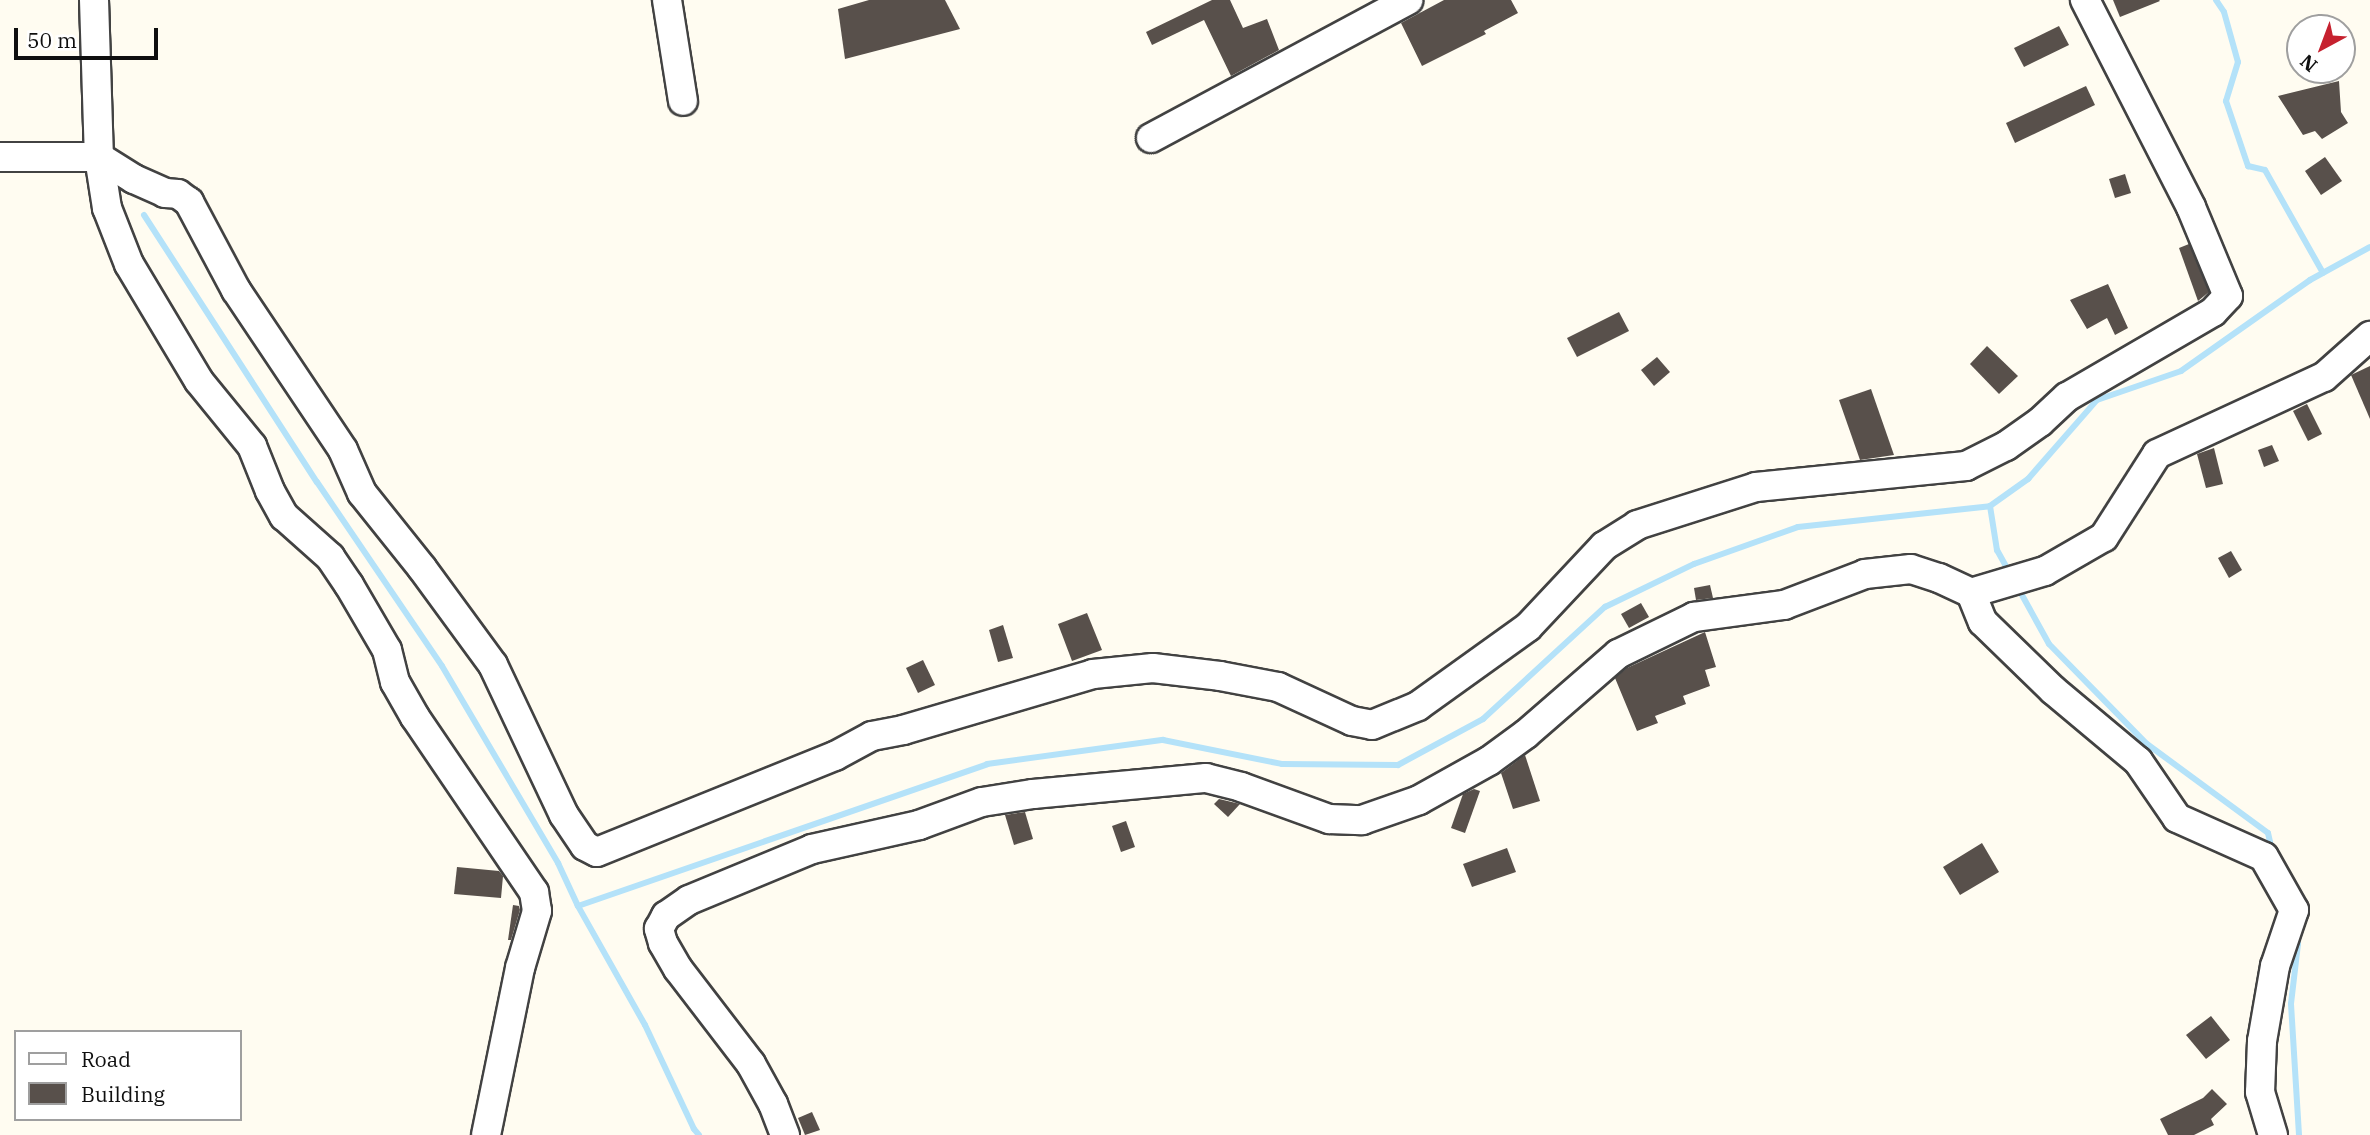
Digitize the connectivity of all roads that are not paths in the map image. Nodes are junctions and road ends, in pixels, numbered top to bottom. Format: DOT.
graph roads {
  1 [pos="94,0"];
  2 [pos="667,0"];
  3 [pos="1408,0"];
  4 [pos="2085,0"];
  5 [pos="683,101"];
  6 [pos="1151,138"];
  7 [pos="0,157"];
  8 [pos="99,157"];
  9 [pos="2370,337"];
  10 [pos="1971,593"];
  11 [pos="486,1135"];
  12 [pos="785,1135"];
  13 [pos="2273,1135"];
  1 -- 8 [label="street"];
  2 -- 5 [label="street"];
  3 -- 6 [label="street"];
  4 -- 8 [label="street"];
  7 -- 8 [label="street"];
  8 -- 11 [label="street"];
  9 -- 10 [label="street"];
  10 -- 12 [label="street"];
  10 -- 13 [label="street"];
}
